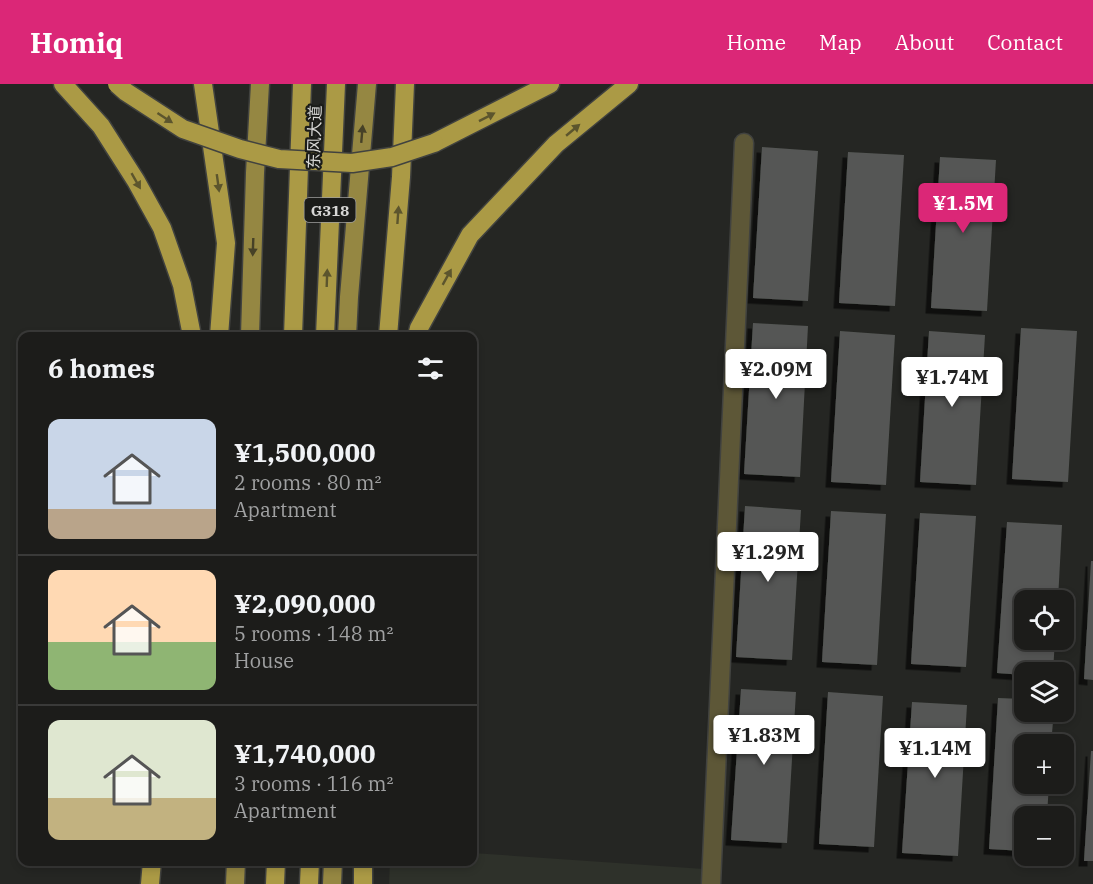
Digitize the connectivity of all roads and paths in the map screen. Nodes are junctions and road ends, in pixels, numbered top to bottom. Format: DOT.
graph roads {
  1 [pos="63,84"];
  2 [pos="117,84"];
  3 [pos="203,84"];
  4 [pos="260,84"];
  5 [pos="302,84"];
  6 [pos="336,84"];
  7 [pos="367,84"];
  8 [pos="405,84"];
  9 [pos="550,84"];
  10 [pos="628,84"];
  11 [pos="744,143"];
  12 [pos="191,332"];
  13 [pos="219,332"];
  14 [pos="250,332"];
  15 [pos="293,332"];
  16 [pos="325,332"];
  17 [pos="347,332"];
  18 [pos="388,332"];
  19 [pos="418,332"];
  20 [pos="152,866"];
  21 [pos="236,866"];
  22 [pos="276,866"];
  23 [pos="309,866"];
  24 [pos="333,866"];
  25 [pos="363,866"];
  26 [pos="150,884"];
  27 [pos="235,884"];
  28 [pos="275,884"];
  29 [pos="309,884"];
  30 [pos="332,884"];
  31 [pos="363,884"];
  32 [pos="711,884"];
  1 -- 12 [label="highway, one-way"];
  2 -- 9 [label="highway, one-way, bridge"];
  3 -- 13 [label="highway, one-way"];
  4 -- 14 [label="main road, one-way"];
  5 -- 15 [label="highway, 东风大道 / G318"];
  16 -- 6 [label="highway, 东风大道 / G318, one-way"];
  17 -- 7 [label="main road, one-way"];
  18 -- 8 [label="highway, one-way"];
  19 -- 10 [label="highway, one-way"];
  11 -- 32 [label="lane"];
  20 -- 26 [label="highway"];
  21 -- 27 [label="main road"];
  22 -- 28 [label="highway"];
  23 -- 29 [label="highway"];
  24 -- 30 [label="main road"];
  25 -- 31 [label="highway"];
}
